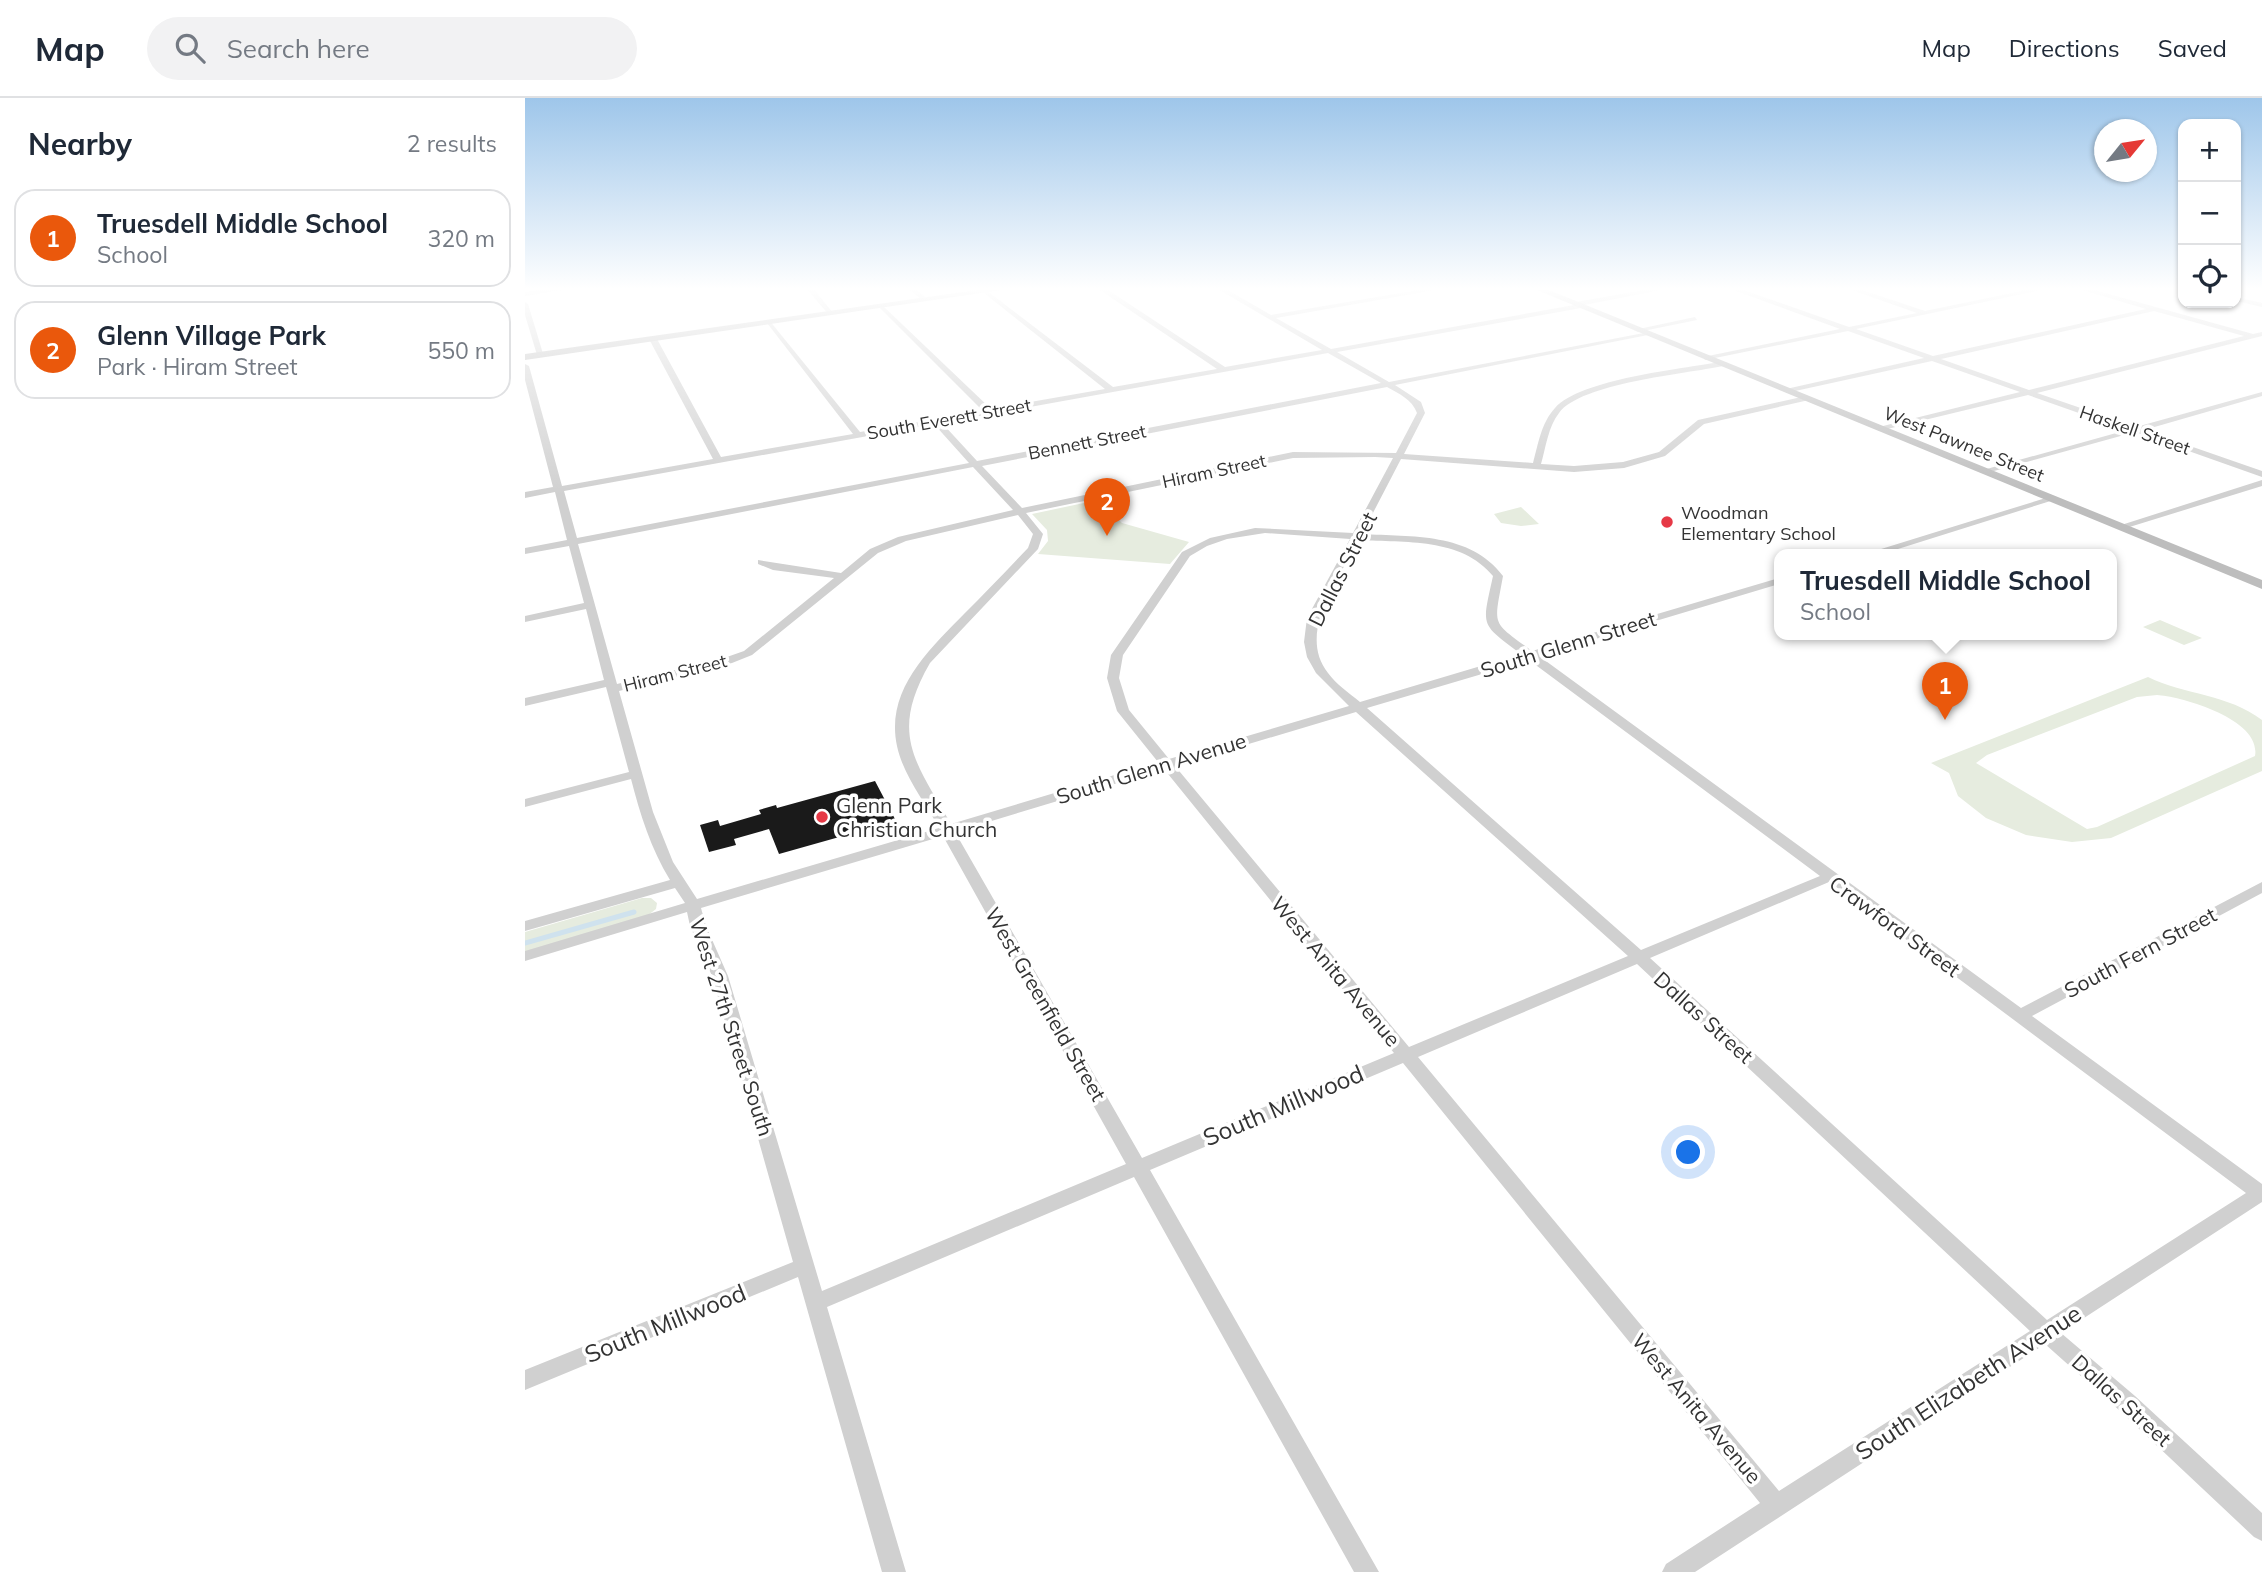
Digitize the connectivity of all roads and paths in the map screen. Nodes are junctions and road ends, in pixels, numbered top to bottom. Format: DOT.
graph roads {
  1 [pos="662,357"];
  2 [pos="796,357"];
  3 [pos="933,357"];
  4 [pos="1069,357"];
  5 [pos="1204,357"];
  6 [pos="1297,357"];
  7 [pos="1339,357"];
  8 [pos="1521,357"];
  9 [pos="1705,357"];
  10 [pos="1714,357"];
  11 [pos="1927,357"];
  12 [pos="1943,357"];
  13 [pos="2171,357"];
  14 [pos="1708,358"];
  15 [pos="1933,359"];
  16 [pos="1721,364"];
  17 [pos="525,366"];
  18 [pos="1224,370"];
  19 [pos="1388,384"];
  20 [pos="1111,390"];
  21 [pos="1789,391"];
  22 [pos="2029,393"];
  23 [pos="2262,394"];
  24 [pos="1806,398"];
  25 [pos="989,412"];
  26 [pos="936,422"];
  27 [pos="1882,429"];
  28 [pos="2136,430"];
  29 [pos="858,435"];
  30 [pos="1400,457"];
  31 [pos="717,460"];
  32 [pos="974,464"];
  33 [pos="1536,467"];
  34 [pos="1986,472"];
  35 [pos="2262,474"];
  36 [pos="2262,482"];
  37 [pos="558,489"];
  38 [pos="525,495"];
  39 [pos="2052,499"];
  40 [pos="1017,512"];
  41 [pos="2120,527"];
  42 [pos="1358,536"];
  43 [pos="573,541"];
  44 [pos="1887,549"];
  45 [pos="525,551"];
  46 [pos="762,562"];
  47 [pos="842,576"];
  48 [pos="1774,582"];
  49 [pos="2262,584"];
  50 [pos="591,605"];
  51 [pos="525,619"];
  52 [pos="1528,656"];
  53 [pos="612,685"];
  54 [pos="525,702"];
  55 [pos="1357,707"];
  56 [pos="1165,764"];
  57 [pos="636,774"];
  58 [pos="525,803"];
  59 [pos="945,829"];
  60 [pos="1829,877"];
  61 [pos="678,882"];
  62 [pos="2262,887"];
  63 [pos="693,904"];
  64 [pos="525,926"];
  65 [pos="525,956"];
  66 [pos="1637,957"];
  67 [pos="2019,1016"];
  68 [pos="1404,1054"];
  69 [pos="1137,1166"];
  70 [pos="2261,1193"];
  71 [pos="804,1266"];
  72 [pos="815,1303"];
  73 [pos="2046,1332"];
  74 [pos="525,1380"];
  75 [pos="1777,1506"];
  76 [pos="2262,1529"];
  77 [pos="894,1572"];
  78 [pos="1367,1572"];
  79 [pos="1674,1572"];
  1 -- 31 [label="street"];
  2 -- 29 [label="street"];
  3 -- 25 [label="street"];
  4 -- 20 [label="street"];
  5 -- 18 [label="street"];
  6 -- 18 [label="street, South Everett Street"];
  7 -- 19 [label="street"];
  8 -- 19 [label="street, Bennett Street"];
  9 -- 14 [label="main road, West Pawnee Street"];
  10 -- 14 [label="street"];
  11 -- 15 [label="street, Haskell Street"];
  12 -- 15 [label="street"];
  13 -- 22 [label="street"];
  14 -- 16 [label="main road, West Pawnee Street"];
  15 -- 21 [label="street"];
  15 -- 22 [label="street, Haskell Street"];
  16 -- 21 [label="main road, West Pawnee Street"];
  16 -- 33 [label="street"];
  17 -- 37 [label="street, West 27th Street South"];
  18 -- 20 [label="street, South Everett Street"];
  19 -- 30 [label="street, Dallas Street"];
  19 -- 32 [label="street, Bennett Street"];
  20 -- 25 [label="street, South Everett Street"];
  21 -- 24 [label="main road, West Pawnee Street"];
  22 -- 27 [label="street"];
  22 -- 28 [label="street, Haskell Street"];
  23 -- 28 [label="street"];
  24 -- 27 [label="main road, West Pawnee Street"];
  24 -- 33 [label="street, Hiram Street"];
  25 -- 26 [label="street, South Everett Street"];
  26 -- 29 [label="street, South Everett Street"];
  26 -- 32 [label="street, West Greenfield Street"];
  27 -- 34 [label="main road, West Pawnee Street"];
  28 -- 34 [label="street"];
  28 -- 35 [label="street, Haskell Street"];
  29 -- 31 [label="street, South Everett Street"];
  30 -- 33 [label="street, Hiram Street"];
  30 -- 40 [label="street, Hiram Street"];
  30 -- 42 [label="street, Dallas Street"];
  31 -- 37 [label="street, South Everett Street"];
  32 -- 40 [label="street, West Greenfield Street"];
  32 -- 43 [label="street, Bennett Street"];
  34 -- 39 [label="main road, West Pawnee Street"];
  36 -- 41 [label="street"];
  37 -- 38 [label="street, South Everett Street"];
  37 -- 43 [label="street, West 27th Street South"];
  39 -- 41 [label="main road, West Pawnee Street"];
  39 -- 44 [label="street"];
  40 -- 47 [label="street, Hiram Street"];
  40 -- 59 [label="street, West Greenfield Street"];
  41 -- 49 [label="main road, West Pawnee Street"];
  42 -- 52 [label="street, Crawford Street"];
  42 -- 55 [label="street, Dallas Street"];
  42 -- 56 [label="street, West Anita Avenue"];
  43 -- 45 [label="street, Bennett Street"];
  43 -- 50 [label="street, West 27th Street South"];
  46 -- 47 [label="street"];
  47 -- 53 [label="street, Hiram Street"];
  48 -- 52 [label="street, South Glenn Street"];
  50 -- 51 [label="street"];
  50 -- 53 [label="street, West 27th Street South"];
  52 -- 55 [label="street, South Glenn Street"];
  52 -- 60 [label="street, Crawford Street"];
  53 -- 54 [label="street, Hiram Street"];
  53 -- 57 [label="street, West 27th Street South"];
  55 -- 56 [label="street, South Glenn Avenue"];
  55 -- 66 [label="street, Dallas Street"];
  56 -- 59 [label="street, South Glenn Avenue"];
  56 -- 68 [label="street, West Anita Avenue"];
  57 -- 58 [label="street"];
  57 -- 61 [label="street, West 27th Street South"];
  59 -- 63 [label="street"];
  59 -- 69 [label="street, West Greenfield Street"];
  60 -- 66 [label="street, South Millwood"];
  60 -- 67 [label="street, Crawford Street"];
  61 -- 63 [label="street, West 27th Street South"];
  61 -- 64 [label="street"];
  62 -- 67 [label="street, South Fern Street"];
  63 -- 65 [label="street"];
  63 -- 71 [label="street, West 27th Street South"];
  66 -- 68 [label="street, South Millwood"];
  66 -- 73 [label="street, Dallas Street"];
  67 -- 70 [label="street, Crawford Street"];
  68 -- 69 [label="street, South Millwood"];
  68 -- 75 [label="street, West Anita Avenue"];
  69 -- 72 [label="street, South Millwood"];
  69 -- 78 [label="street, West Greenfield Street"];
  70 -- 73 [label="street, South Elizabeth Avenue"];
  71 -- 72 [label="street, West 27th Street South"];
  71 -- 74 [label="street, South Millwood"];
  72 -- 77 [label="street, West 27th Street South"];
  73 -- 75 [label="street, South Elizabeth Avenue"];
  73 -- 76 [label="street, Dallas Street"];
  75 -- 79 [label="street, South Elizabeth Avenue"];
}
